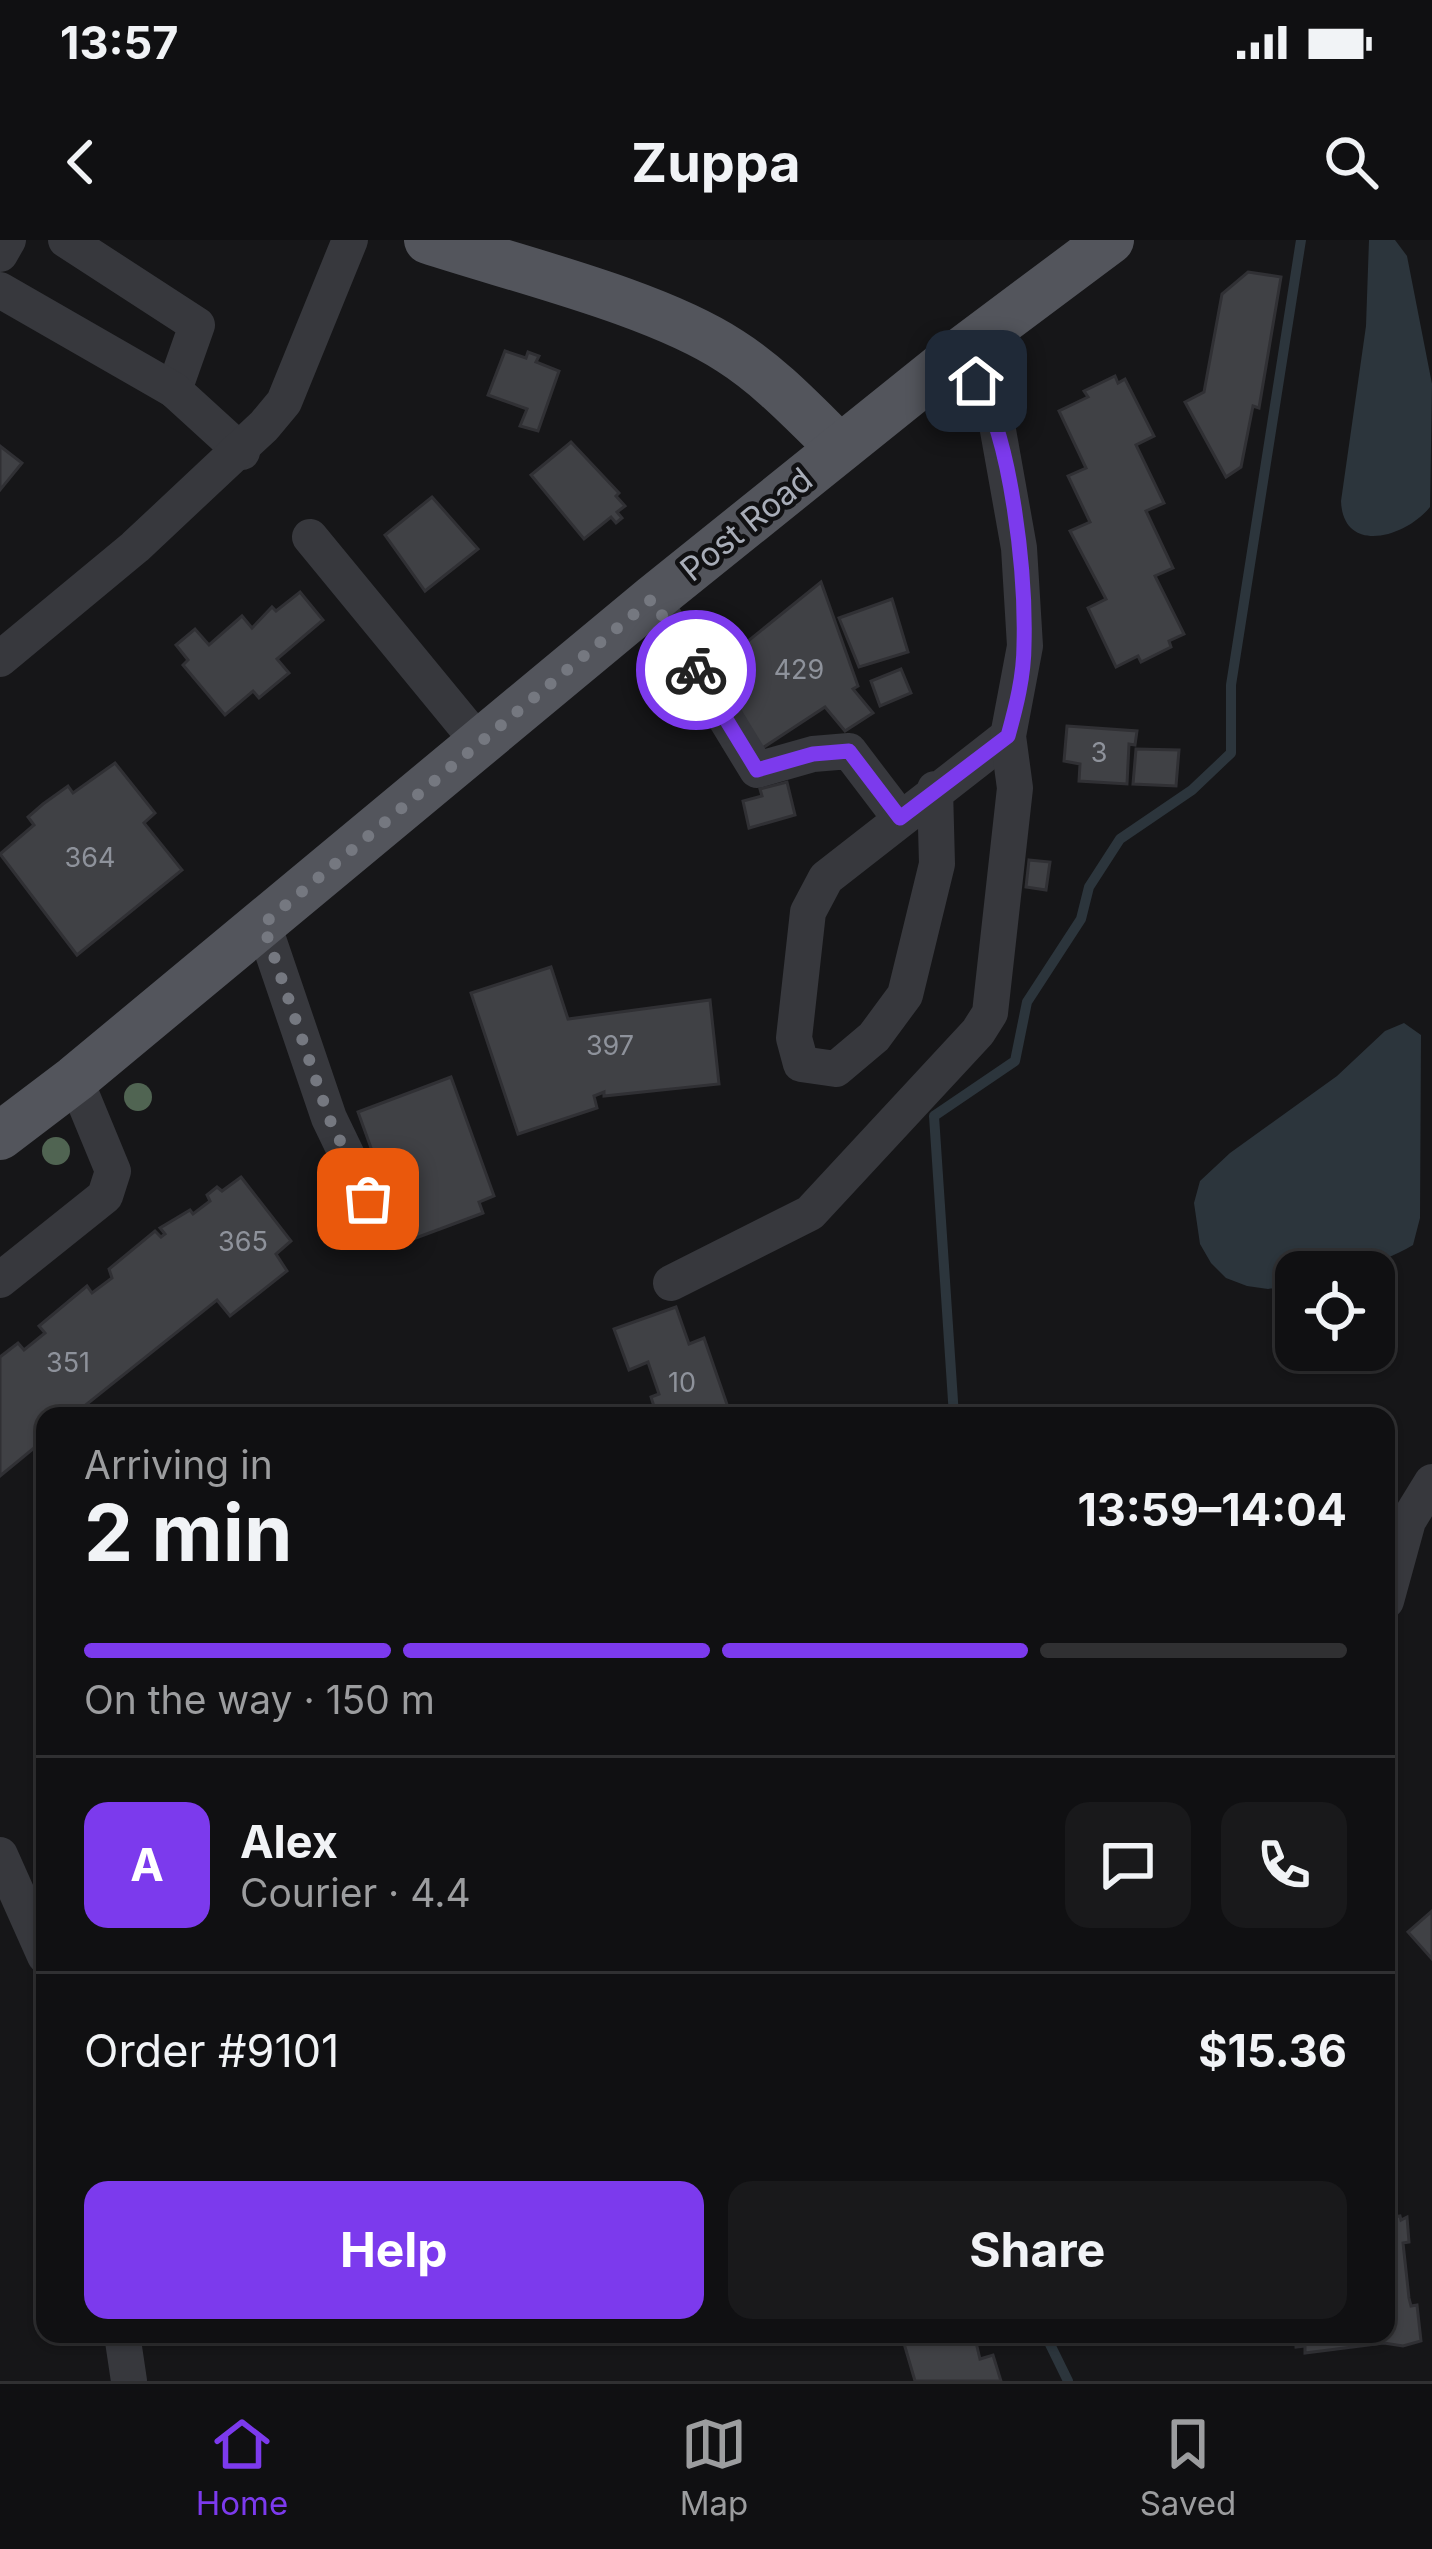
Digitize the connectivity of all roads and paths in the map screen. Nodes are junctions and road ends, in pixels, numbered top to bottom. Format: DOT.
graph roads {
  1 [pos="8,240"];
  2 [pos="66,240"];
  3 [pos="350,240"];
  4 [pos="428,240"];
  5 [pos="1110,240"];
  6 [pos="0,254"];
  7 [pos="516,254"];
  8 [pos="0,290"];
  9 [pos="959,353"];
  10 [pos="174,390"];
  11 [pos="840,448"];
  12 [pos="242,452"];
  13 [pos="310,537"];
  14 [pos="652,599"];
  15 [pos="0,659"];
  16 [pos="1008,736"];
  17 [pos="481,745"];
  18 [pos="935,790"];
  19 [pos="900,818"];
  20 [pos="263,924"];
  21 [pos="75,1079"];
  22 [pos="0,1136"];
  23 [pos="368,1199"];
  24 [pos="0,1280"];
  25 [pos="671,1283"];
  26 [pos="1432,1482"];
  27 [pos="1395,1569"];
  28 [pos="0,1855"];
  29 [pos="36,1936"];
  30 [pos="123,2343"];
  31 [pos="129,2381"];
  1 -- 6 [label="street"];
  2 -- 10 [label="street"];
  3 -- 12 [label="street"];
  4 -- 7 [label="main road"];
  5 -- 9 [label="main road, Post Road"];
  7 -- 11 [label="main road"];
  8 -- 10 [label="street"];
  9 -- 11 [label="main road, Post Road"];
  9 -- 16 [label="street"];
  10 -- 12 [label="street"];
  11 -- 14 [label="main road, Post Road"];
  12 -- 15 [label="street"];
  13 -- 17 [label="street"];
  14 -- 17 [label="main road, Post Road"];
  14 -- 19 [label="street"];
  16 -- 18 [label="street"];
  16 -- 25 [label="street"];
  17 -- 20 [label="main road, Post Road"];
  18 -- 19 [label="street"];
  18 -- 19 [label="street"];
  20 -- 21 [label="main road, Post Road"];
  20 -- 23 [label="street"];
  21 -- 22 [label="main road, Post Road"];
  21 -- 24 [label="street"];
  26 -- 27 [label="street"];
  28 -- 29 [label="street"];
  30 -- 31 [label="street"];
}
